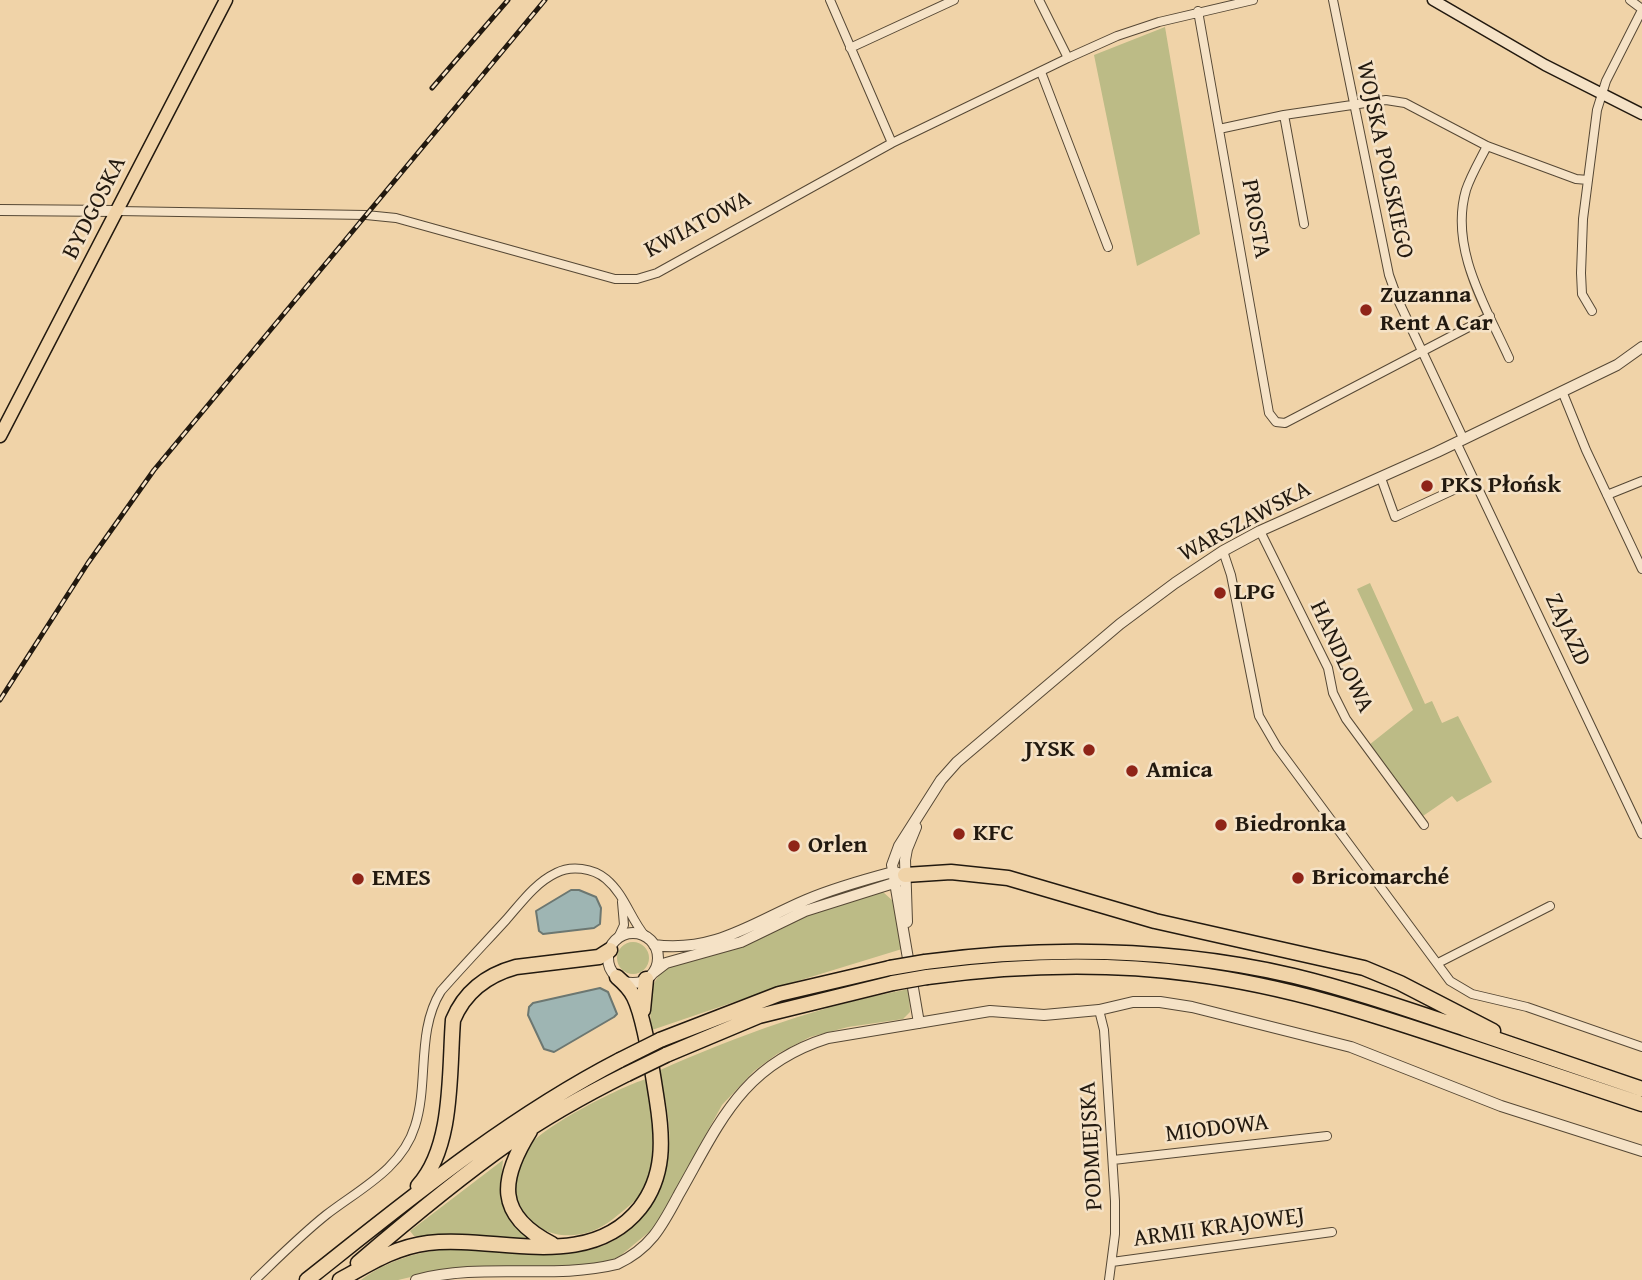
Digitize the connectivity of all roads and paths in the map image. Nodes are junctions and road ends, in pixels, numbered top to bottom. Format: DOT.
graph roads {
  1 [pos="226,0"];
  2 [pos="831,0"];
  3 [pos="954,0"];
  4 [pos="1039,0"];
  5 [pos="1253,0"];
  6 [pos="1333,0"];
  7 [pos="1433,0"];
  8 [pos="1630,0"];
  9 [pos="1642,9"];
  10 [pos="1198,11"];
  11 [pos="850,48"];
  12 [pos="1068,58"];
  13 [pos="1041,72"];
  14 [pos="1601,94"];
  15 [pos="1352,104"];
  16 [pos="1642,114"];
  17 [pos="1284,115"];
  18 [pos="1219,128"];
  19 [pos="892,143"];
  20 [pos="1487,146"];
  21 [pos="1588,180"];
  22 [pos="0,210"];
  23 [pos="117,211"];
  24 [pos="1304,224"];
  25 [pos="1108,247"];
  26 [pos="1592,311"];
  27 [pos="1490,316"];
  28 [pos="1642,347"];
  29 [pos="1422,351"];
  30 [pos="1509,358"];
  31 [pos="1562,391"];
  32 [pos="0,436"];
  33 [pos="1460,440"];
  34 [pos="1381,478"];
  35 [pos="1475,480"];
  36 [pos="1642,481"];
  37 [pos="1607,495"];
  38 [pos="1260,531"];
  39 [pos="1223,551"];
  40 [pos="1642,569"];
  41 [pos="1424,825"];
  42 [pos="1642,834"];
  43 [pos="897,877"];
  44 [pos="621,896"];
  45 [pos="1550,906"];
  46 [pos="645,936"];
  47 [pos="654,944"];
  48 [pos="613,945"];
  49 [pos="1437,962"];
  50 [pos="926,969"];
  51 [pos="891,975"];
  52 [pos="650,976"];
  53 [pos="617,977"];
  54 [pos="1098,1010"];
  55 [pos="919,1023"];
  56 [pos="642,1026"];
  57 [pos="1642,1047"];
  58 [pos="1538,1053"];
  59 [pos="1642,1089"];
  60 [pos="1642,1104"];
  61 [pos="533,1127"];
  62 [pos="1327,1136"];
  63 [pos="1642,1151"];
  64 [pos="1113,1160"];
  65 [pos="401,1206"];
  66 [pos="1332,1232"];
  67 [pos="555,1245"];
  68 [pos="1112,1262"];
  69 [pos="255,1280"];
  70 [pos="307,1280"];
  71 [pos="339,1280"];
  72 [pos="416,1280"];
  73 [pos="1109,1280"];
  1 -- 23 [label="main road, BYDGOSKA"];
  2 -- 11 [label="street"];
  3 -- 11 [label="street"];
  4 -- 12 [label="street"];
  5 -- 10 [label="street, KWIATOWA"];
  6 -- 15 [label="street, WOJSKA POLSKIEGO"];
  7 -- 14 [label="main road"];
  8 -- 9 [label="street"];
  9 -- 14 [label="street"];
  10 -- 12 [label="street, KWIATOWA"];
  10 -- 18 [label="street, PROSTA"];
  11 -- 19 [label="street"];
  12 -- 13 [label="street, KWIATOWA"];
  13 -- 19 [label="street, KWIATOWA"];
  13 -- 25 [label="street"];
  14 -- 16 [label="main road"];
  14 -- 21 [label="street"];
  15 -- 17 [label="street"];
  15 -- 20 [label="street"];
  15 -- 29 [label="street, WOJSKA POLSKIEGO"];
  17 -- 18 [label="street"];
  17 -- 24 [label="street"];
  18 -- 29 [label="street, PROSTA"];
  19 -- 23 [label="street, KWIATOWA"];
  20 -- 21 [label="street"];
  20 -- 27 [label="street"];
  21 -- 26 [label="street"];
  22 -- 23 [label="street, KWIATOWA"];
  23 -- 32 [label="main road, BYDGOSKA"];
  27 -- 29 [label="street"];
  27 -- 30 [label="street"];
  28 -- 31 [label="street, WARSZAWSKA"];
  29 -- 33 [label="street, WOJSKA POLSKIEGO"];
  31 -- 33 [label="street, WARSZAWSKA"];
  31 -- 37 [label="street"];
  33 -- 34 [label="street, WARSZAWSKA"];
  33 -- 35 [label="street, ZAJAZD"];
  34 -- 35 [label="street"];
  34 -- 38 [label="street, WARSZAWSKA"];
  35 -- 42 [label="street, ZAJAZD"];
  36 -- 37 [label="street"];
  37 -- 40 [label="street"];
  38 -- 39 [label="street, WARSZAWSKA"];
  38 -- 41 [label="street, HANDLOWA"];
  39 -- 43 [label="street, WARSZAWSKA"];
  39 -- 49 [label="street"];
  43 -- 47 [label="street"];
  43 -- 52 [label="street"];
  43 -- 55 [label="street, WARSZAWSKA"];
  43 -- 58 [label="highway"];
  44 -- 46 [label="street"];
  44 -- 48 [label="street"];
  44 -- 69 [label="street"];
  45 -- 49 [label="street"];
  46 -- 47 [label="street"];
  46 -- 48 [label="street"];
  47 -- 52 [label="street"];
  48 -- 53 [label="street"];
  48 -- 65 [label="highway"];
  49 -- 57 [label="street"];
  50 -- 51 [label="highway, bridge"];
  50 -- 58 [label="highway"];
  50 -- 60 [label="highway"];
  51 -- 61 [label="highway, bridge"];
  51 -- 65 [label="highway, bridge"];
  52 -- 53 [label="street"];
  52 -- 56 [label="highway"];
  53 -- 56 [label="highway"];
  54 -- 55 [label="street"];
  54 -- 63 [label="street"];
  54 -- 64 [label="street, PODMIEJSKA"];
  55 -- 72 [label="street"];
  56 -- 67 [label="highway"];
  58 -- 59 [label="highway"];
  61 -- 67 [label="highway"];
  61 -- 71 [label="highway"];
  62 -- 64 [label="street, MIODOWA"];
  64 -- 68 [label="street, PODMIEJSKA"];
  65 -- 70 [label="highway"];
  66 -- 68 [label="street, ARMII KRAJOWEJ"];
  67 -- 71 [label="highway"];
  68 -- 73 [label="street, PODMIEJSKA"];
}
